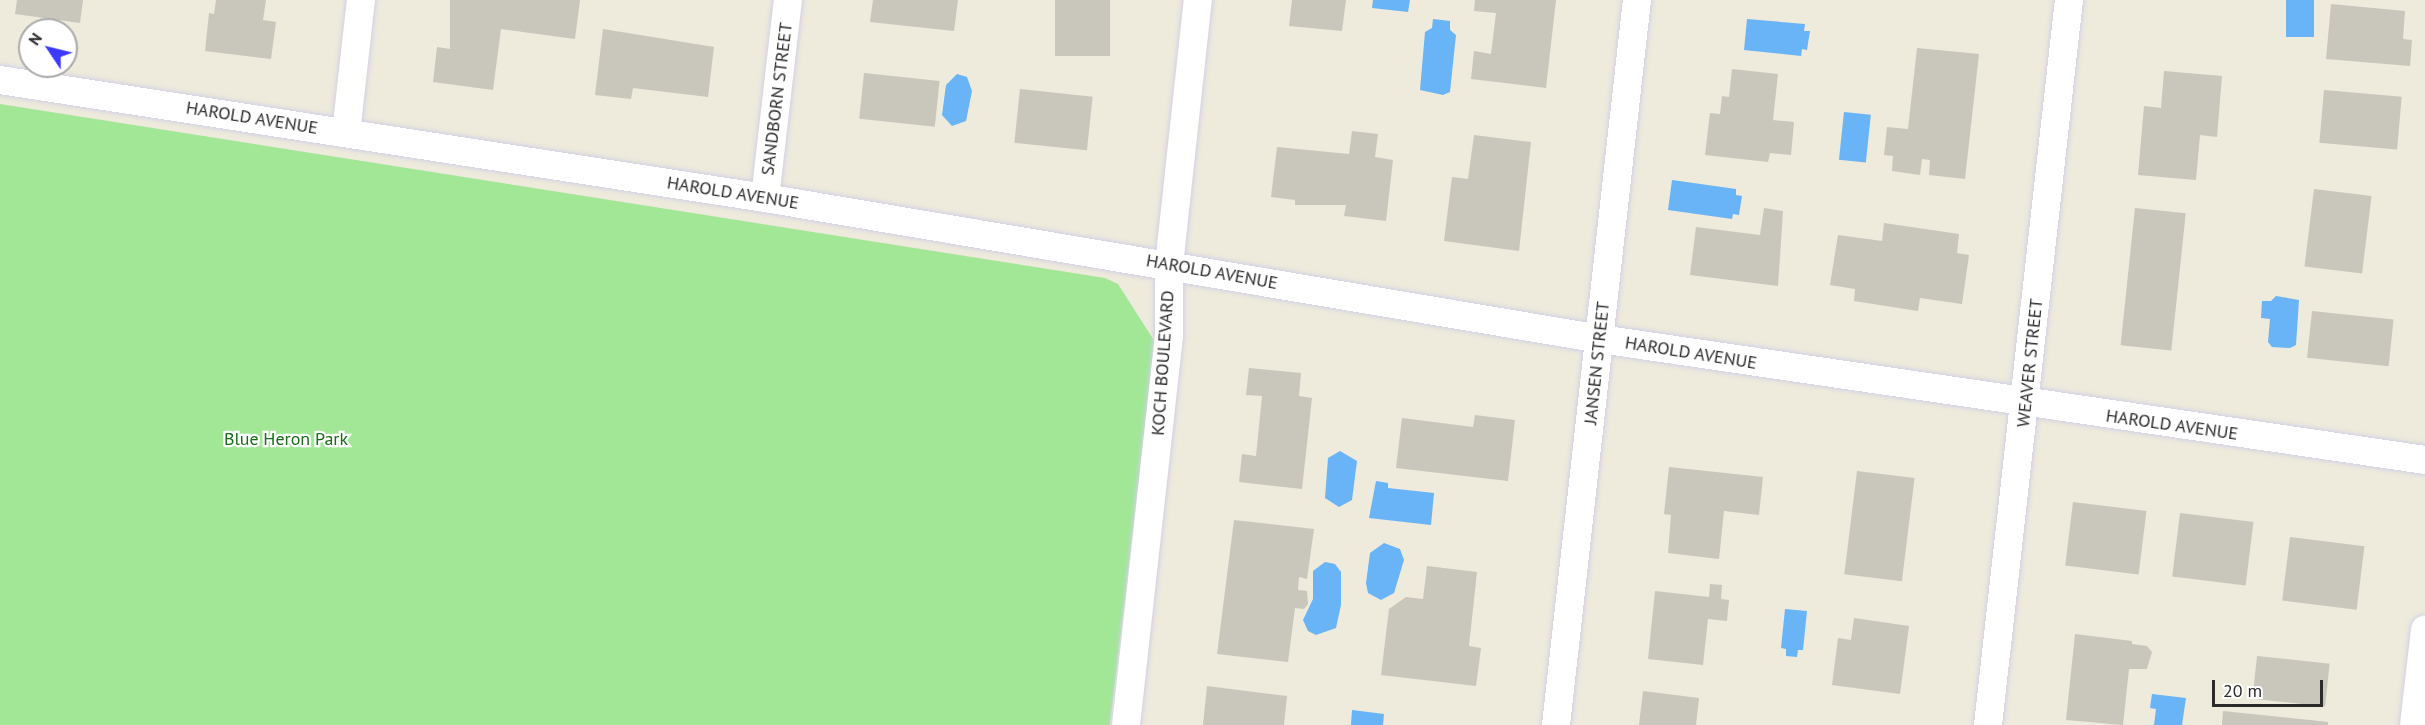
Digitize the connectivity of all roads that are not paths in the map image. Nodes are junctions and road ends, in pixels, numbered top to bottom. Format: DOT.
graph roads {
  1 [pos="361,0"];
  2 [pos="788,0"];
  3 [pos="1198,0"];
  4 [pos="1637,0"];
  5 [pos="2069,0"];
  6 [pos="0,80"];
  7 [pos="346,133"];
  8 [pos="765,198"];
  9 [pos="1169,265"];
  10 [pos="1600,339"];
  11 [pos="2026,404"];
  12 [pos="2425,460"];
  13 [pos="2425,630"];
  14 [pos="1126,725"];
  15 [pos="1556,725"];
  16 [pos="1988,725"];
  17 [pos="2414,725"];
  1 -- 7 [label="street"];
  2 -- 8 [label="street, SANDBORN STREET"];
  3 -- 9 [label="street, KOCH BOULEVARD"];
  4 -- 10 [label="street, JANSEN STREET"];
  5 -- 11 [label="street, WEAVER STREET"];
  6 -- 7 [label="street, HAROLD AVENUE"];
  7 -- 8 [label="street, HAROLD AVENUE"];
  8 -- 9 [label="street, HAROLD AVENUE"];
  9 -- 10 [label="street, HAROLD AVENUE"];
  9 -- 14 [label="street, KOCH BOULEVARD"];
  10 -- 11 [label="street, HAROLD AVENUE"];
  10 -- 15 [label="street, JANSEN STREET"];
  11 -- 12 [label="street, HAROLD AVENUE"];
  11 -- 16 [label="street, WEAVER STREET"];
  13 -- 17 [label="street"];
}
